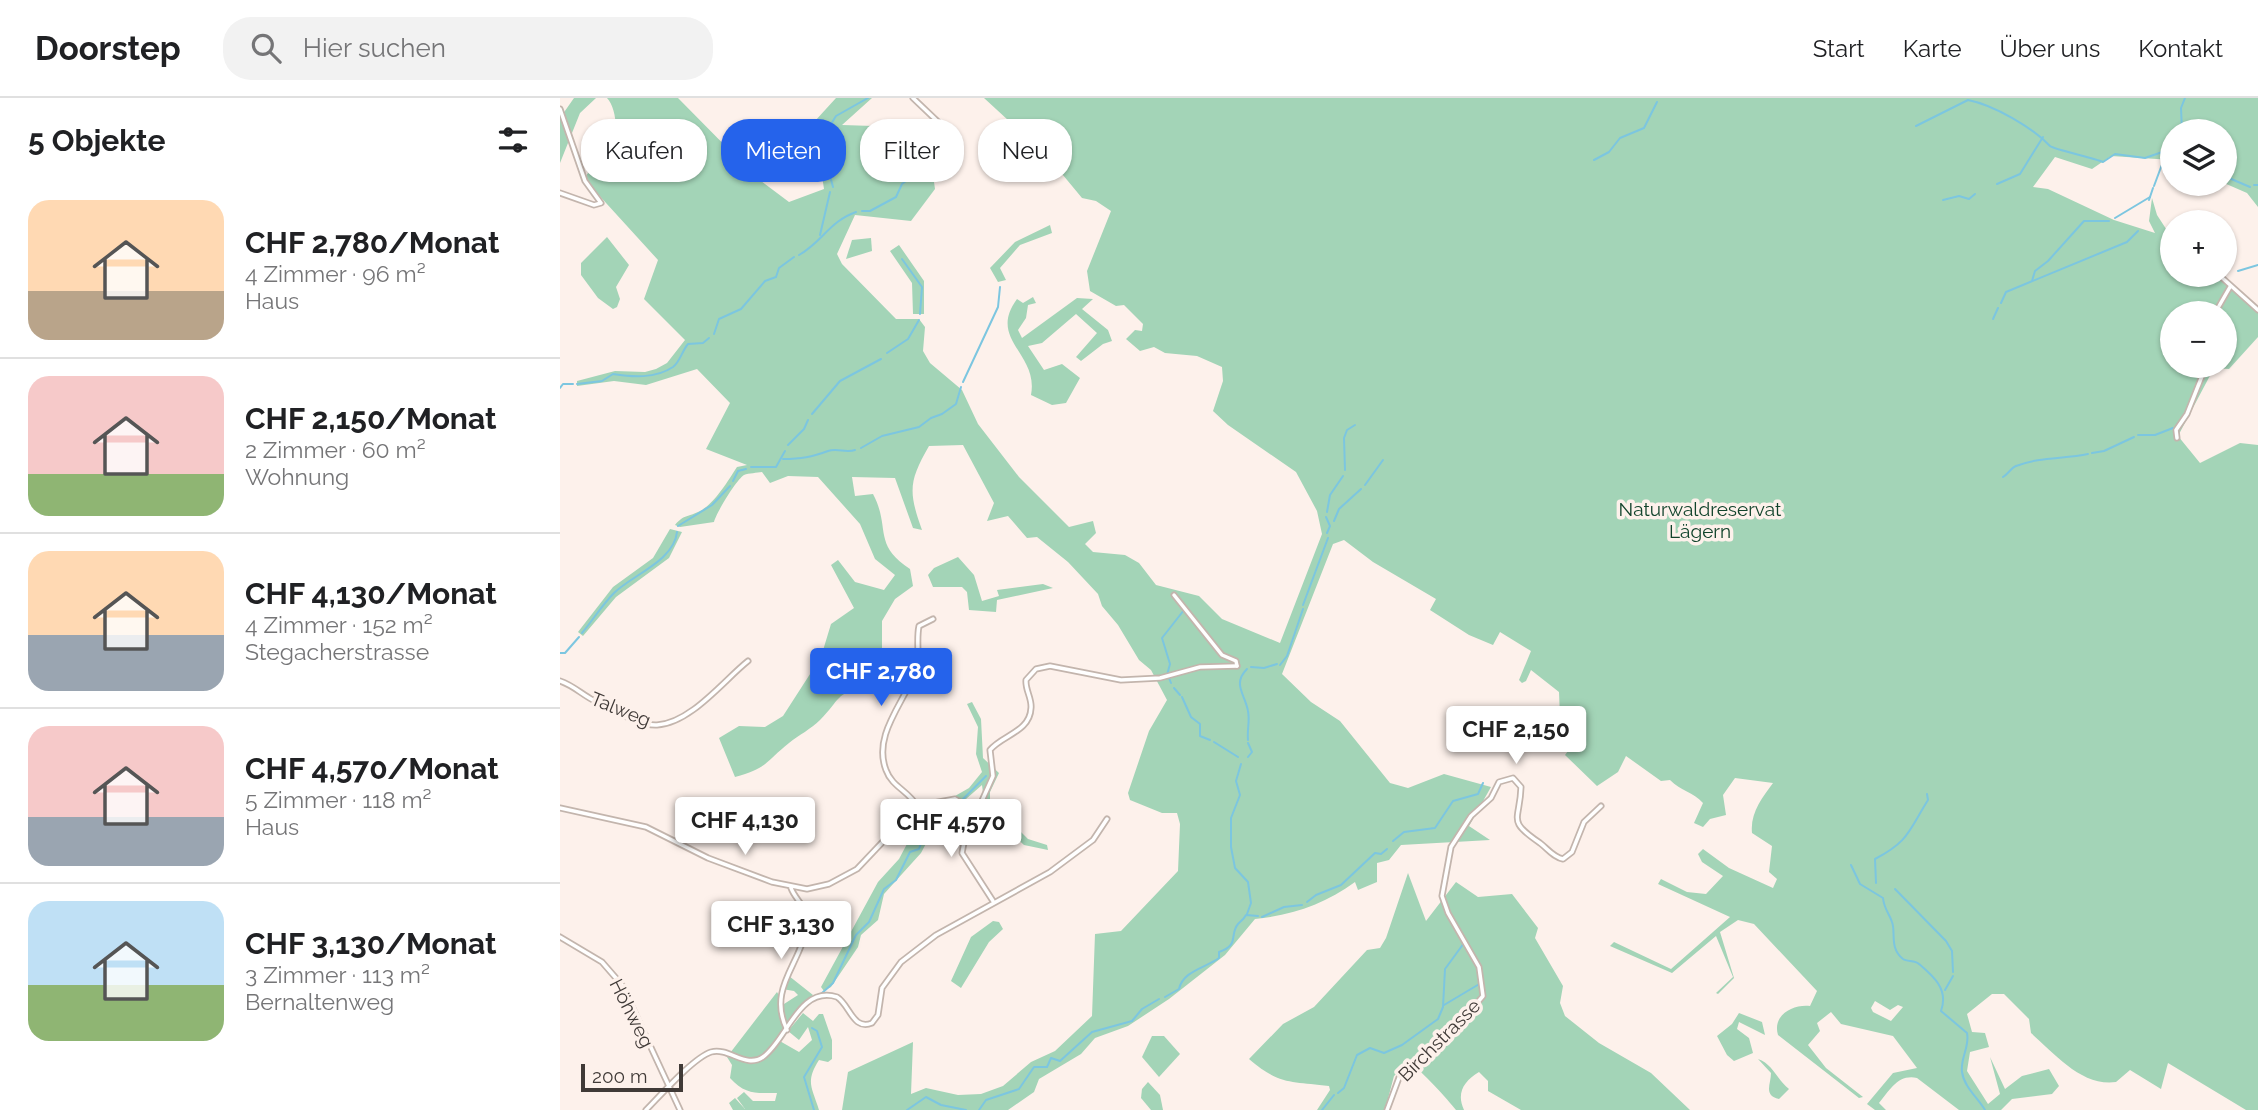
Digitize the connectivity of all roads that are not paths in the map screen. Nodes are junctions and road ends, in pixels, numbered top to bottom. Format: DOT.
graph roads {
  1 [pos="913,98"];
  2 [pos="560,109"];
  3 [pos="935,119"];
  4 [pos="560,193"];
  5 [pos="2230,287"];
  6 [pos="2222,301"];
  7 [pos="2258,310"];
  8 [pos="2201,378"];
  9 [pos="2178,438"];
  10 [pos="1174,595"];
  11 [pos="933,619"];
  12 [pos="748,660"];
  13 [pos="560,681"];
  14 [pos="917,806"];
  15 [pos="1601,806"];
  16 [pos="560,808"];
  17 [pos="977,812"];
  18 [pos="1107,819"];
  19 [pos="791,887"];
  20 [pos="993,901"];
  21 [pos="560,937"];
  22 [pos="787,1030"];
  23 [pos="670,1086"];
  24 [pos="646,1110"];
  25 [pos="680,1110"];
  26 [pos="1387,1110"];
  1 -- 3 [label="street"];
  2 -- 4 [label="street"];
  5 -- 6 [label="street"];
  5 -- 7 [label="street"];
  8 -- 9 [label="street"];
  10 -- 17 [label="street"];
  11 -- 14 [label="street"];
  12 -- 13 [label="street, Talweg"];
  14 -- 17 [label="street"];
  14 -- 19 [label="street"];
  15 -- 26 [label="street, Birchstrasse"];
  16 -- 19 [label="street"];
  17 -- 20 [label="street"];
  18 -- 20 [label="street"];
  19 -- 22 [label="street"];
  20 -- 22 [label="street"];
  21 -- 23 [label="street, Höhweg"];
  22 -- 23 [label="street"];
  23 -- 24 [label="street"];
  23 -- 25 [label="street, Höhweg"];
}
